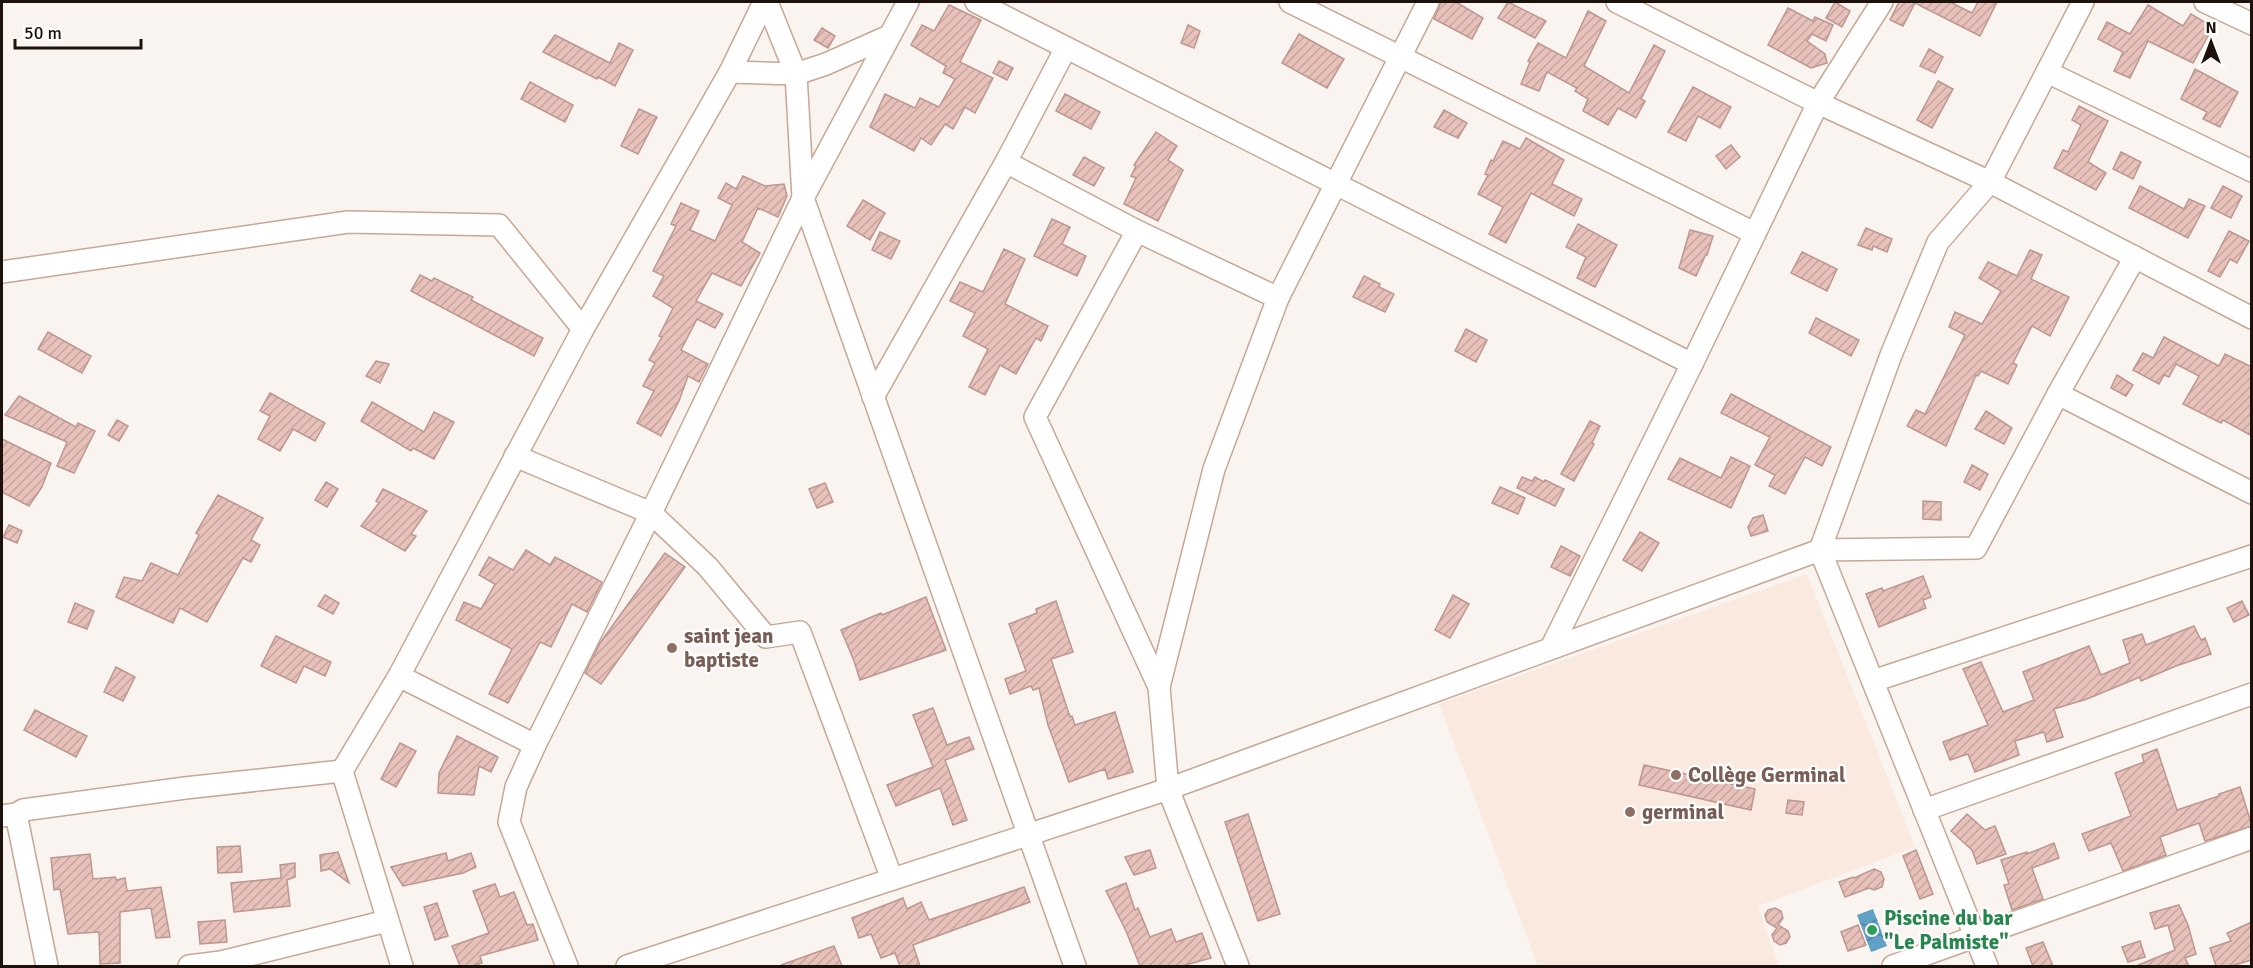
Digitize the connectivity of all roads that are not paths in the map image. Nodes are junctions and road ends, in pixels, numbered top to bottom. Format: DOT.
graph roads {
  1 [pos="765,2"];
  2 [pos="908,2"];
  3 [pos="976,2"];
  4 [pos="1290,2"];
  5 [pos="1428,2"];
  6 [pos="1617,2"];
  7 [pos="1882,2"];
  8 [pos="2083,2"];
  9 [pos="2205,2"];
  10 [pos="2252,24"];
  11 [pos="889,36"];
  12 [pos="1066,48"];
  13 [pos="1400,57"];
  14 [pos="730,72"];
  15 [pos="2047,72"];
  16 [pos="796,74"];
  17 [pos="1818,103"];
  18 [pos="1006,162"];
  19 [pos="2252,171"];
  20 [pos="1990,182"];
  21 [pos="1336,184"];
  22 [pos="803,198"];
  23 [pos="1137,231"];
  24 [pos="1754,233"];
  25 [pos="2135,257"];
  26 [pos="2,272"];
  27 [pos="1278,298"];
  28 [pos="2252,318"];
  29 [pos="583,330"];
  30 [pos="1692,364"];
  31 [pos="2058,394"];
  32 [pos="873,397"];
  33 [pos="515,456"];
  34 [pos="2252,493"];
  35 [pos="651,513"];
  36 [pos="1820,550"];
  37 [pos="2252,556"];
  38 [pos="1551,648"];
  39 [pos="399,676"];
  40 [pos="1873,681"];
  41 [pos="1159,687"];
  42 [pos="2252,694"];
  43 [pos="535,745"];
  44 [pos="342,771"];
  45 [pos="1168,789"];
  46 [pos="1924,810"];
  47 [pos="9,815"];
  48 [pos="1029,834"];
  49 [pos="2252,838"];
  50 [pos="892,879"];
  51 [pos="387,921"];
  52 [pos="1975,937"];
  53 [pos="221,964"];
  54 [pos="47,966"];
  55 [pos="189,966"];
  56 [pos="402,966"];
  57 [pos="567,966"];
  58 [pos="627,966"];
  59 [pos="1075,966"];
  60 [pos="1238,966"];
  61 [pos="1893,966"];
  62 [pos="1987,966"];
  1 -- 14 [label="street"];
  1 -- 16 [label="street"];
  2 -- 11 [label="street"];
  3 -- 12 [label="street"];
  4 -- 13 [label="street"];
  5 -- 13 [label="street"];
  6 -- 17 [label="street"];
  7 -- 17 [label="street"];
  8 -- 15 [label="street"];
  9 -- 10 [label="street"];
  11 -- 16 [label="street"];
  11 -- 22 [label="street"];
  12 -- 18 [label="street"];
  12 -- 21 [label="street"];
  13 -- 21 [label="street"];
  13 -- 24 [label="street"];
  14 -- 16 [label="street"];
  14 -- 29 [label="street"];
  15 -- 19 [label="street"];
  15 -- 20 [label="street"];
  16 -- 22 [label="street"];
  17 -- 20 [label="street"];
  17 -- 24 [label="street"];
  18 -- 23 [label="street"];
  18 -- 32 [label="street"];
  20 -- 25 [label="street"];
  20 -- 36 [label="street"];
  21 -- 27 [label="street"];
  21 -- 30 [label="street"];
  22 -- 32 [label="street"];
  22 -- 35 [label="street"];
  23 -- 27 [label="street"];
  23 -- 41 [label="street"];
  24 -- 30 [label="street"];
  25 -- 28 [label="street"];
  25 -- 31 [label="street"];
  26 -- 29 [label="street"];
  27 -- 41 [label="street"];
  29 -- 33 [label="street"];
  30 -- 38 [label="street"];
  31 -- 34 [label="street"];
  31 -- 36 [label="street"];
  32 -- 48 [label="street"];
  33 -- 35 [label="street"];
  33 -- 39 [label="street"];
  35 -- 43 [label="street"];
  35 -- 50 [label="street"];
  36 -- 38 [label="street"];
  36 -- 40 [label="street"];
  37 -- 40 [label="street"];
  38 -- 45 [label="street"];
  39 -- 43 [label="street"];
  39 -- 44 [label="street"];
  40 -- 46 [label="street"];
  41 -- 45 [label="street"];
  42 -- 46 [label="street"];
  43 -- 57 [label="street"];
  44 -- 47 [label="street"];
  44 -- 51 [label="street"];
  45 -- 48 [label="street"];
  45 -- 60 [label="street"];
  46 -- 52 [label="street"];
  47 -- 54 [label="street"];
  48 -- 50 [label="street"];
  48 -- 59 [label="street"];
  49 -- 52 [label="street"];
  50 -- 58 [label="street"];
  51 -- 53 [label="street"];
  51 -- 56 [label="street"];
  52 -- 61 [label="street"];
  52 -- 62 [label="street"];
  53 -- 55 [label="street"];
}
